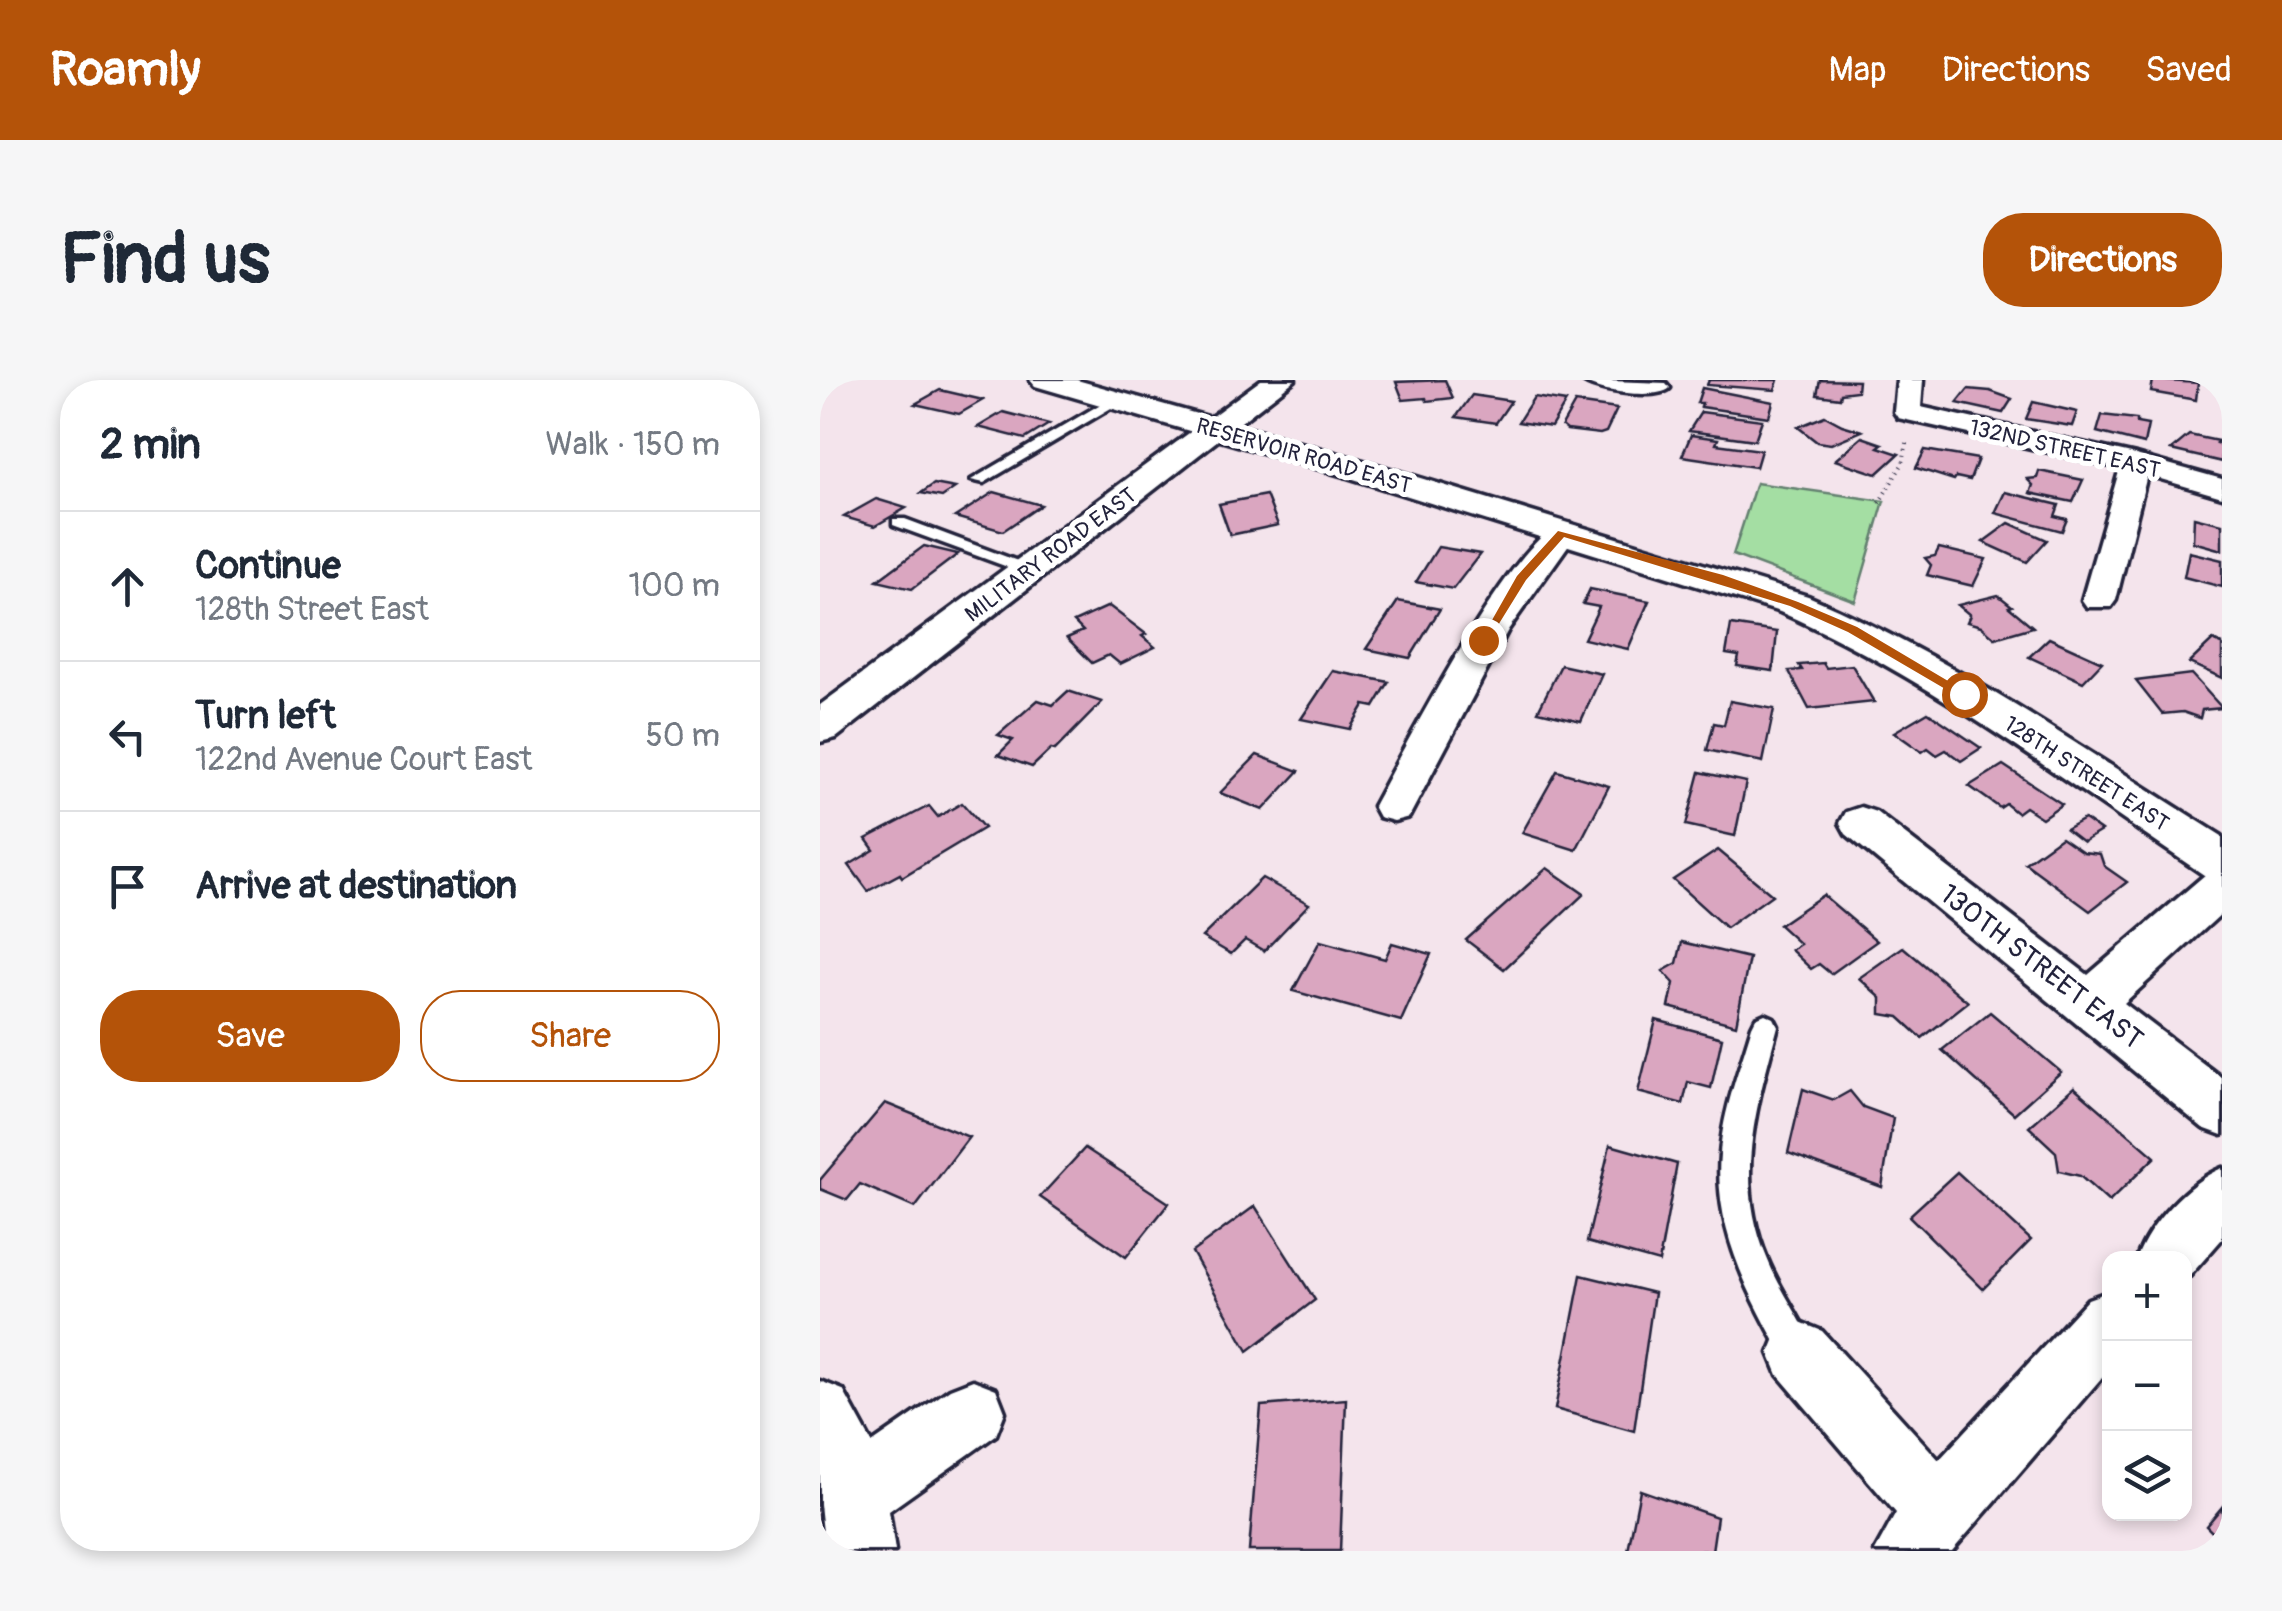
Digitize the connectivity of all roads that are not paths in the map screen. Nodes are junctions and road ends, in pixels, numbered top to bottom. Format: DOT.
graph roads {
  1 [pos="1045,380"];
  2 [pos="1280,380"];
  3 [pos="1595,380"];
  4 [pos="1910,380"];
  5 [pos="1659,384"];
  6 [pos="1116,400"];
  7 [pos="1644,414"];
  8 [pos="1218,428"];
  9 [pos="2136,463"];
  10 [pos="979,480"];
  11 [pos="2222,488"];
  12 [pos="899,522"];
  13 [pos="1562,533"];
  14 [pos="1030,569"];
  15 [pos="2098,600"];
  16 [pos="820,727"];
  17 [pos="1394,806"];
  18 [pos="1860,823"];
  19 [pos="2222,862"];
  20 [pos="2222,886"];
  21 [pos="2090,1003"];
  22 [pos="1765,1026"];
  23 [pos="2222,1110"];
  24 [pos="2222,1196"];
  25 [pos="2172,1251"];
  26 [pos="2102,1330"];
  27 [pos="1800,1354"];
  28 [pos="973,1412"];
  29 [pos="820,1413"];
  30 [pos="856,1524"];
  31 [pos="1924,1531"];
  1 -- 6 [label="street, RESERVOIR ROAD EAST"];
  2 -- 8 [label="street, MILITARY ROAD EAST"];
  3 -- 5 [label="street"];
  4 -- 9 [label="street, 132ND STREET EAST"];
  5 -- 7 [label="street"];
  6 -- 8 [label="street, RESERVOIR ROAD EAST"];
  6 -- 10 [label="lane"];
  8 -- 13 [label="street, RESERVOIR ROAD EAST"];
  8 -- 14 [label="street, MILITARY ROAD EAST"];
  9 -- 11 [label="street, 132ND STREET EAST"];
  9 -- 15 [label="street"];
  12 -- 14 [label="lane"];
  13 -- 17 [label="street"];
  13 -- 19 [label="street, 128TH STREET EAST"];
  14 -- 16 [label="street, MILITARY ROAD EAST"];
  18 -- 21 [label="street, 130TH STREET EAST"];
  20 -- 21 [label="street"];
  21 -- 23 [label="street, 130TH STREET EAST"];
  22 -- 27 [label="lane"];
  24 -- 25 [label="street"];
  26 -- 31 [label="street"];
  27 -- 31 [label="street"];
  28 -- 30 [label="street"];
  29 -- 30 [label="street"];
}
